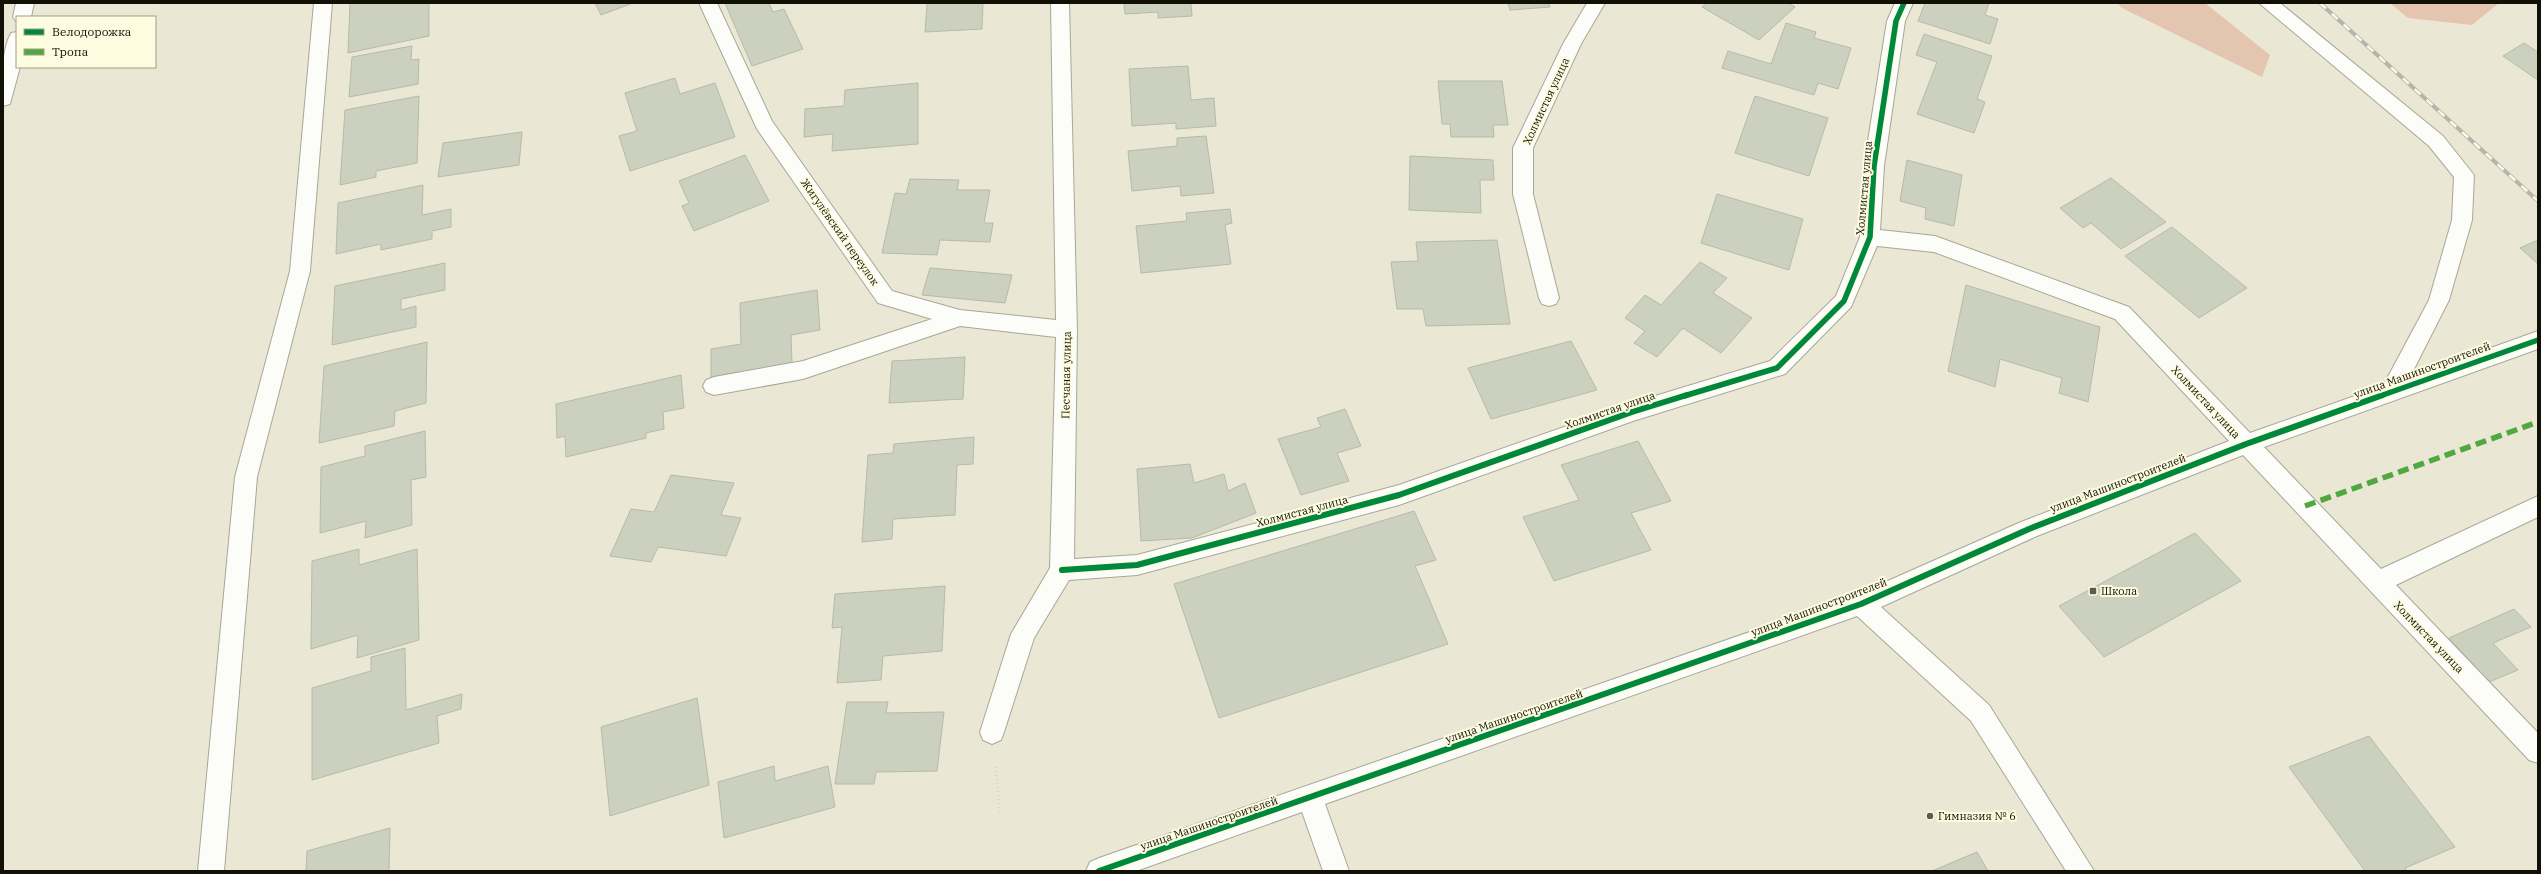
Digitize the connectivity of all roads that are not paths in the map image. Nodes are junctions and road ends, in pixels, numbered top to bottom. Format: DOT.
graph roads {
  1 [pos="25,3"];
  2 [pos="323,3"];
  3 [pos="708,3"];
  4 [pos="1060,3"];
  5 [pos="1596,3"];
  6 [pos="1904,3"];
  7 [pos="2268,3"];
  8 [pos="22,16"];
  9 [pos="16,42"];
  10 [pos="3,99"];
  11 [pos="1870,237"];
  12 [pos="1549,298"];
  13 [pos="960,318"];
  14 [pos="1068,330"];
  15 [pos="2538,340"];
  16 [pos="714,386"];
  17 [pos="2391,392"];
  18 [pos="2246,444"];
  19 [pos="2538,506"];
  20 [pos="1062,570"];
  21 [pos="2377,582"];
  22 [pos="1861,604"];
  23 [pos="992,732"];
  24 [pos="2538,751"];
  25 [pos="1310,798"];
  26 [pos="211,871"];
  27 [pos="1099,871"];
  28 [pos="1336,871"];
  29 [pos="2081,871"];
  1 -- 8 [label="street"];
  2 -- 26 [label="street"];
  3 -- 13 [label="street, Жигулёвский переулок"];
  4 -- 14 [label="street, Песчаная улица"];
  5 -- 12 [label="street, Холмистая улица"];
  6 -- 11 [label="street, Холмистая улица"];
  7 -- 17 [label="street"];
  9 -- 10 [label="street"];
  11 -- 18 [label="street, Холмистая улица"];
  11 -- 20 [label="street, Холмистая улица"];
  13 -- 14 [label="street, Жигулёвский переулок"];
  13 -- 16 [label="street"];
  14 -- 20 [label="street, Песчаная улица"];
  15 -- 17 [label="street, улица Машиностроителей"];
  17 -- 18 [label="street, улица Машиностроителей"];
  18 -- 21 [label="street, Холмистая улица"];
  18 -- 22 [label="street, улица Машиностроителей"];
  19 -- 21 [label="street"];
  20 -- 23 [label="street, Песчаная улица"];
  21 -- 24 [label="street, Холмистая улица"];
  22 -- 25 [label="street, улица Машиностроителей"];
  22 -- 29 [label="street"];
  25 -- 27 [label="street, улица Машиностроителей"];
  25 -- 28 [label="street"];
}
